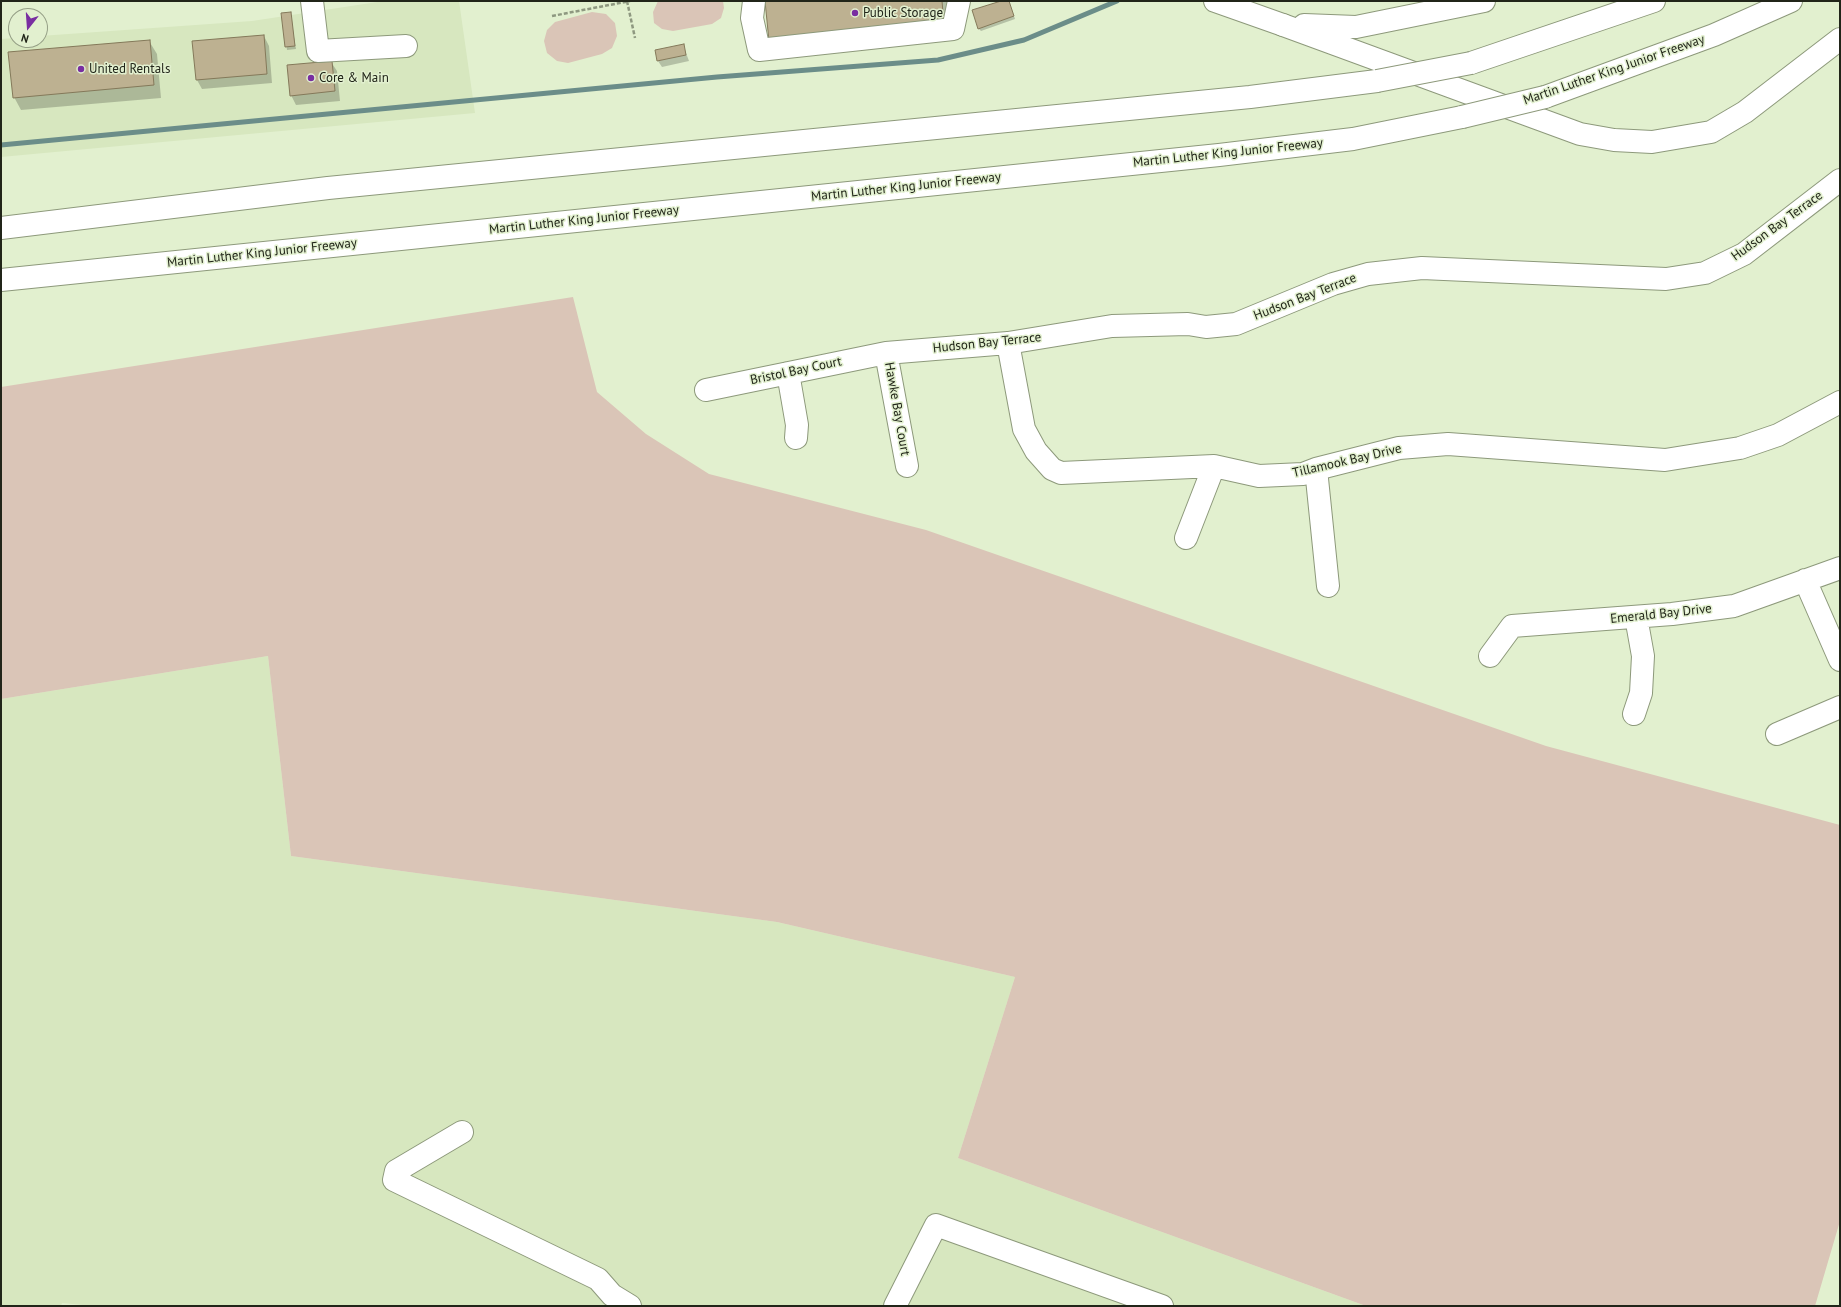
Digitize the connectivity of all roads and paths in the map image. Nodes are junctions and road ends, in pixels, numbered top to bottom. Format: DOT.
graph roads {
  1 [pos="312,1"];
  2 [pos="628,1"];
  3 [pos="754,1"];
  4 [pos="959,1"];
  5 [pos="1214,1"];
  6 [pos="1484,1"];
  7 [pos="1654,1"];
  8 [pos="1791,1"];
  9 [pos="552,16"];
  10 [pos="1282,25"];
  11 [pos="635,38"];
  12 [pos="1840,39"];
  13 [pos="406,46"];
  14 [pos="1840,180"];
  15 [pos="1,228"];
  16 [pos="1,280"];
  17 [pos="1008,343"];
  18 [pos="886,352"];
  19 [pos="788,373"];
  20 [pos="706,390"];
  21 [pos="1840,402"];
  22 [pos="796,438"];
  23 [pos="907,466"];
  24 [pos="1214,466"];
  25 [pos="1316,468"];
  26 [pos="1186,538"];
  27 [pos="1840,568"];
  28 [pos="1805,580"];
  29 [pos="1328,586"];
  30 [pos="1636,617"];
  31 [pos="1490,656"];
  32 [pos="1840,660"];
  33 [pos="1840,707"];
  34 [pos="1634,714"];
  35 [pos="1776,734"];
  36 [pos="462,1132"];
  37 [pos="615,1302"];
  38 [pos="895,1306"];
  39 [pos="1162,1306"];
  1 -- 13 [label="main road"];
  2 -- 9 [label="path"];
  2 -- 11 [label="path"];
  3 -- 4 [label="main road"];
  5 -- 10 [label="main road"];
  6 -- 10 [label="main road"];
  7 -- 15 [label="main road, bridge"];
  8 -- 16 [label="main road, Martin Luther King Junior Freeway, bridge"];
  10 -- 12 [label="main road"];
  14 -- 17 [label="main road, Hudson Bay Terrace"];
  17 -- 18 [label="main road, Hudson Bay Terrace"];
  17 -- 24 [label="main road, Tillamook Bay Drive"];
  18 -- 19 [label="main road, Bristol Bay Court"];
  18 -- 23 [label="main road, Hawke Bay Court"];
  19 -- 20 [label="main road, Bristol Bay Court"];
  19 -- 22 [label="main road"];
  21 -- 25 [label="main road, Tillamook Bay Drive"];
  24 -- 25 [label="main road, Tillamook Bay Drive"];
  24 -- 26 [label="main road"];
  25 -- 29 [label="main road"];
  27 -- 28 [label="main road, Emerald Bay Drive"];
  28 -- 30 [label="main road, Emerald Bay Drive"];
  28 -- 32 [label="main road"];
  30 -- 31 [label="main road, Emerald Bay Drive"];
  30 -- 34 [label="main road"];
  33 -- 35 [label="main road"];
  36 -- 37 [label="main road"];
  38 -- 39 [label="main road"];
}
